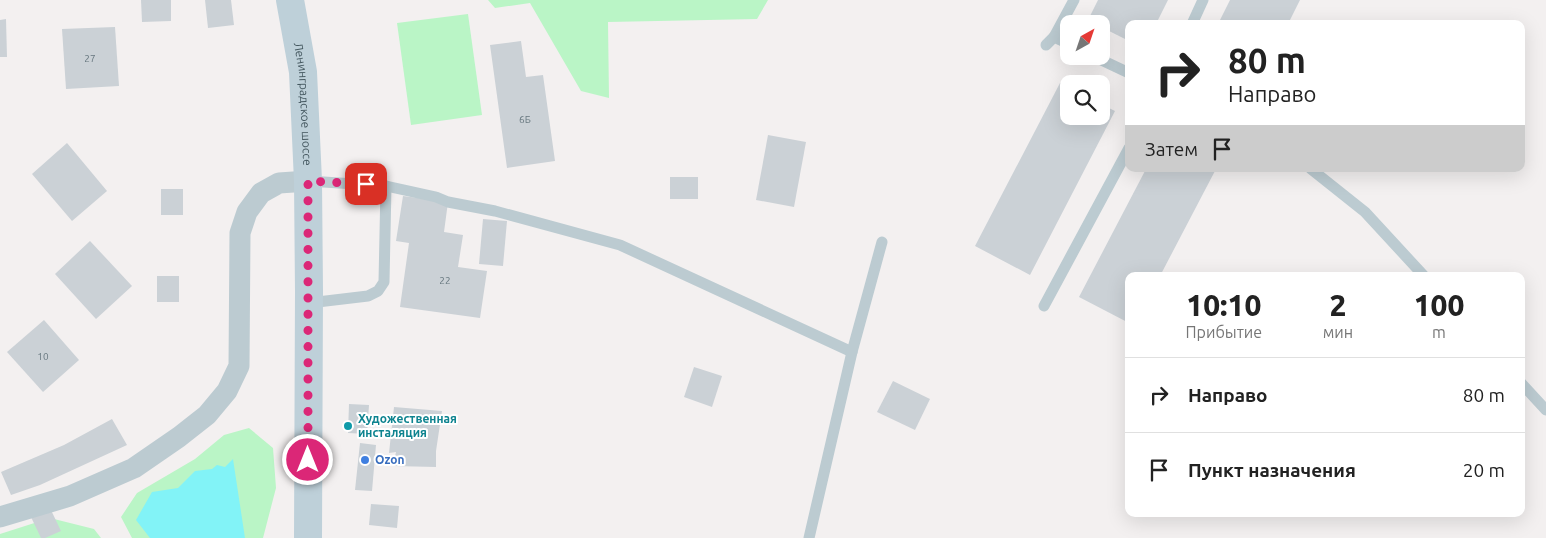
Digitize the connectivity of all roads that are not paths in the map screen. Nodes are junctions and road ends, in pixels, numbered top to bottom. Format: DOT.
graph roads {
  1 [pos="290,0"];
  2 [pos="1074,0"];
  3 [pos="1203,0"];
  4 [pos="1065,15"];
  5 [pos="1194,20"];
  6 [pos="1060,24"];
  7 [pos="1060,43"];
  8 [pos="1110,64"];
  9 [pos="1125,71"];
  10 [pos="1125,155"];
  11 [pos="1315,172"];
  12 [pos="308,181"];
  13 [pos="386,186"];
  14 [pos="882,242"];
  15 [pos="1420,272"];
  16 [pos="309,302"];
  17 [pos="1044,306"];
  18 [pos="852,352"];
  19 [pos="1525,387"];
  20 [pos="1546,410"];
  21 [pos="0,517"];
  22 [pos="308,538"];
  23 [pos="809,538"];
  1 -- 12 [label="main road, Ленинградское шоссе"];
  2 -- 4 [label="lane"];
  3 -- 5 [label="lane"];
  6 -- 7 [label="lane"];
  8 -- 9 [label="lane"];
  10 -- 17 [label="lane"];
  11 -- 15 [label="lane"];
  12 -- 13 [label="lane"];
  12 -- 16 [label="main road, Ленинградское шоссе"];
  12 -- 21 [label="street"];
  13 -- 16 [label="lane"];
  13 -- 18 [label="lane"];
  14 -- 18 [label="lane"];
  16 -- 22 [label="main road, Ленинградское шоссе"];
  18 -- 23 [label="lane"];
  19 -- 20 [label="lane"];
}
